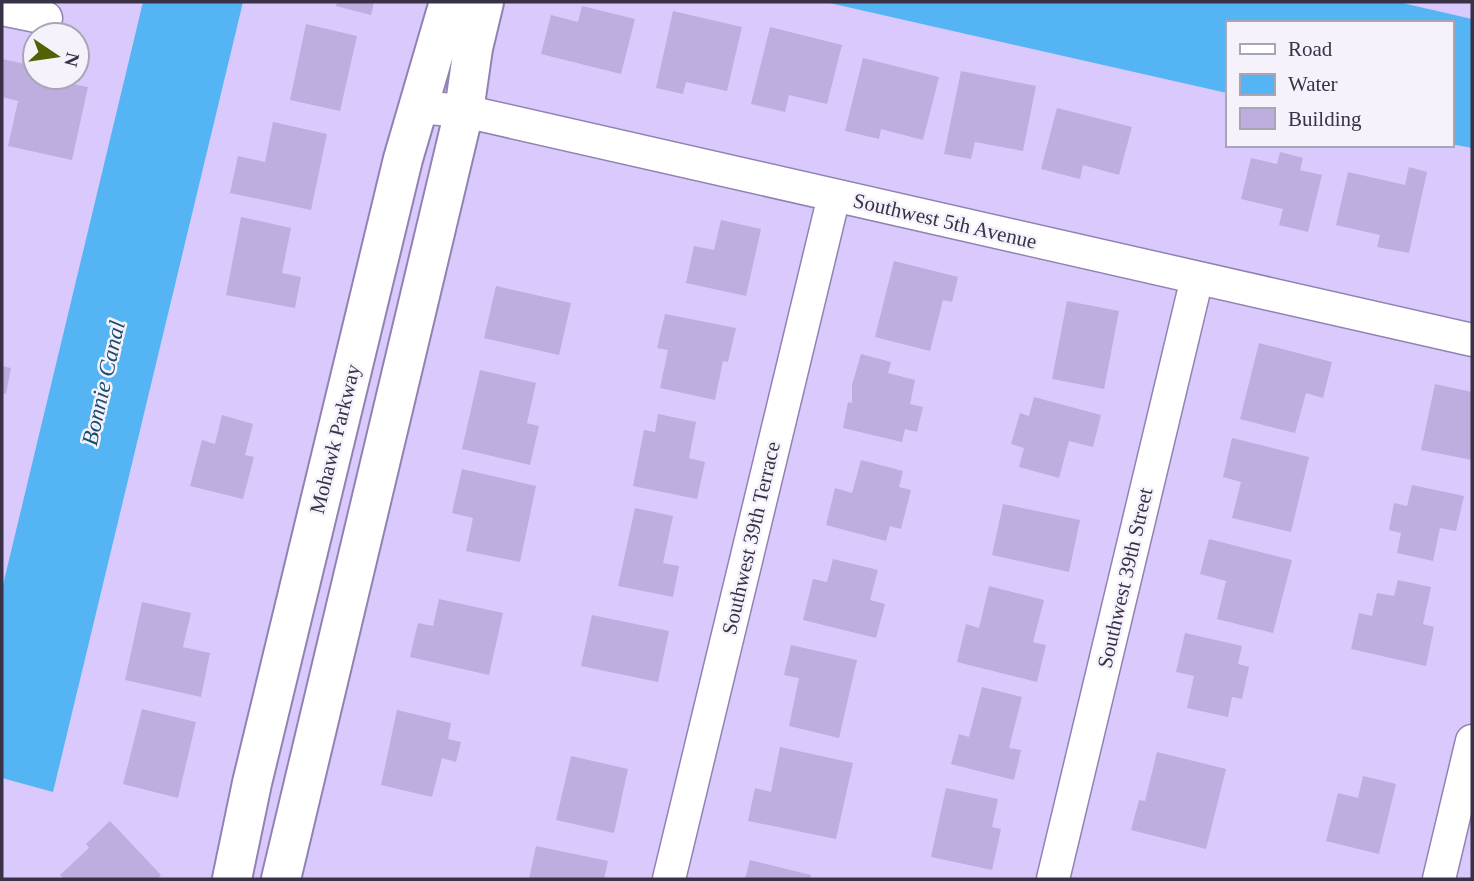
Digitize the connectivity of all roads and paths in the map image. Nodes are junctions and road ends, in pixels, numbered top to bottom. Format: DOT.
graph roads {
  1 [pos="449,2"];
  2 [pos="484,2"];
  3 [pos="2,9"];
  4 [pos="46,18"];
  5 [pos="456,45"];
  6 [pos="417,107"];
  7 [pos="464,111"];
  8 [pos="834,196"];
  9 [pos="1197,278"];
  10 [pos="1472,340"];
  11 [pos="1472,741"];
  12 [pos="232,879"];
  13 [pos="281,879"];
  14 [pos="668,879"];
  15 [pos="1053,879"];
  16 [pos="1438,879"];
  1 -- 5 [label="street, Mohawk Parkway"];
  2 -- 5 [label="street, Mohawk Parkway"];
  3 -- 4 [label="street"];
  5 -- 6 [label="street, Mohawk Parkway"];
  5 -- 7 [label="street, Mohawk Parkway"];
  6 -- 7 [label="street, Southwest 5th Avenue"];
  6 -- 12 [label="street, Mohawk Parkway"];
  7 -- 8 [label="street, Southwest 5th Avenue"];
  7 -- 13 [label="street, Mohawk Parkway"];
  8 -- 9 [label="street, Southwest 5th Avenue"];
  8 -- 14 [label="street, Southwest 39th Terrace"];
  9 -- 10 [label="street, Southwest 5th Avenue"];
  9 -- 15 [label="street, Southwest 39th Street"];
  11 -- 16 [label="street"];
}
